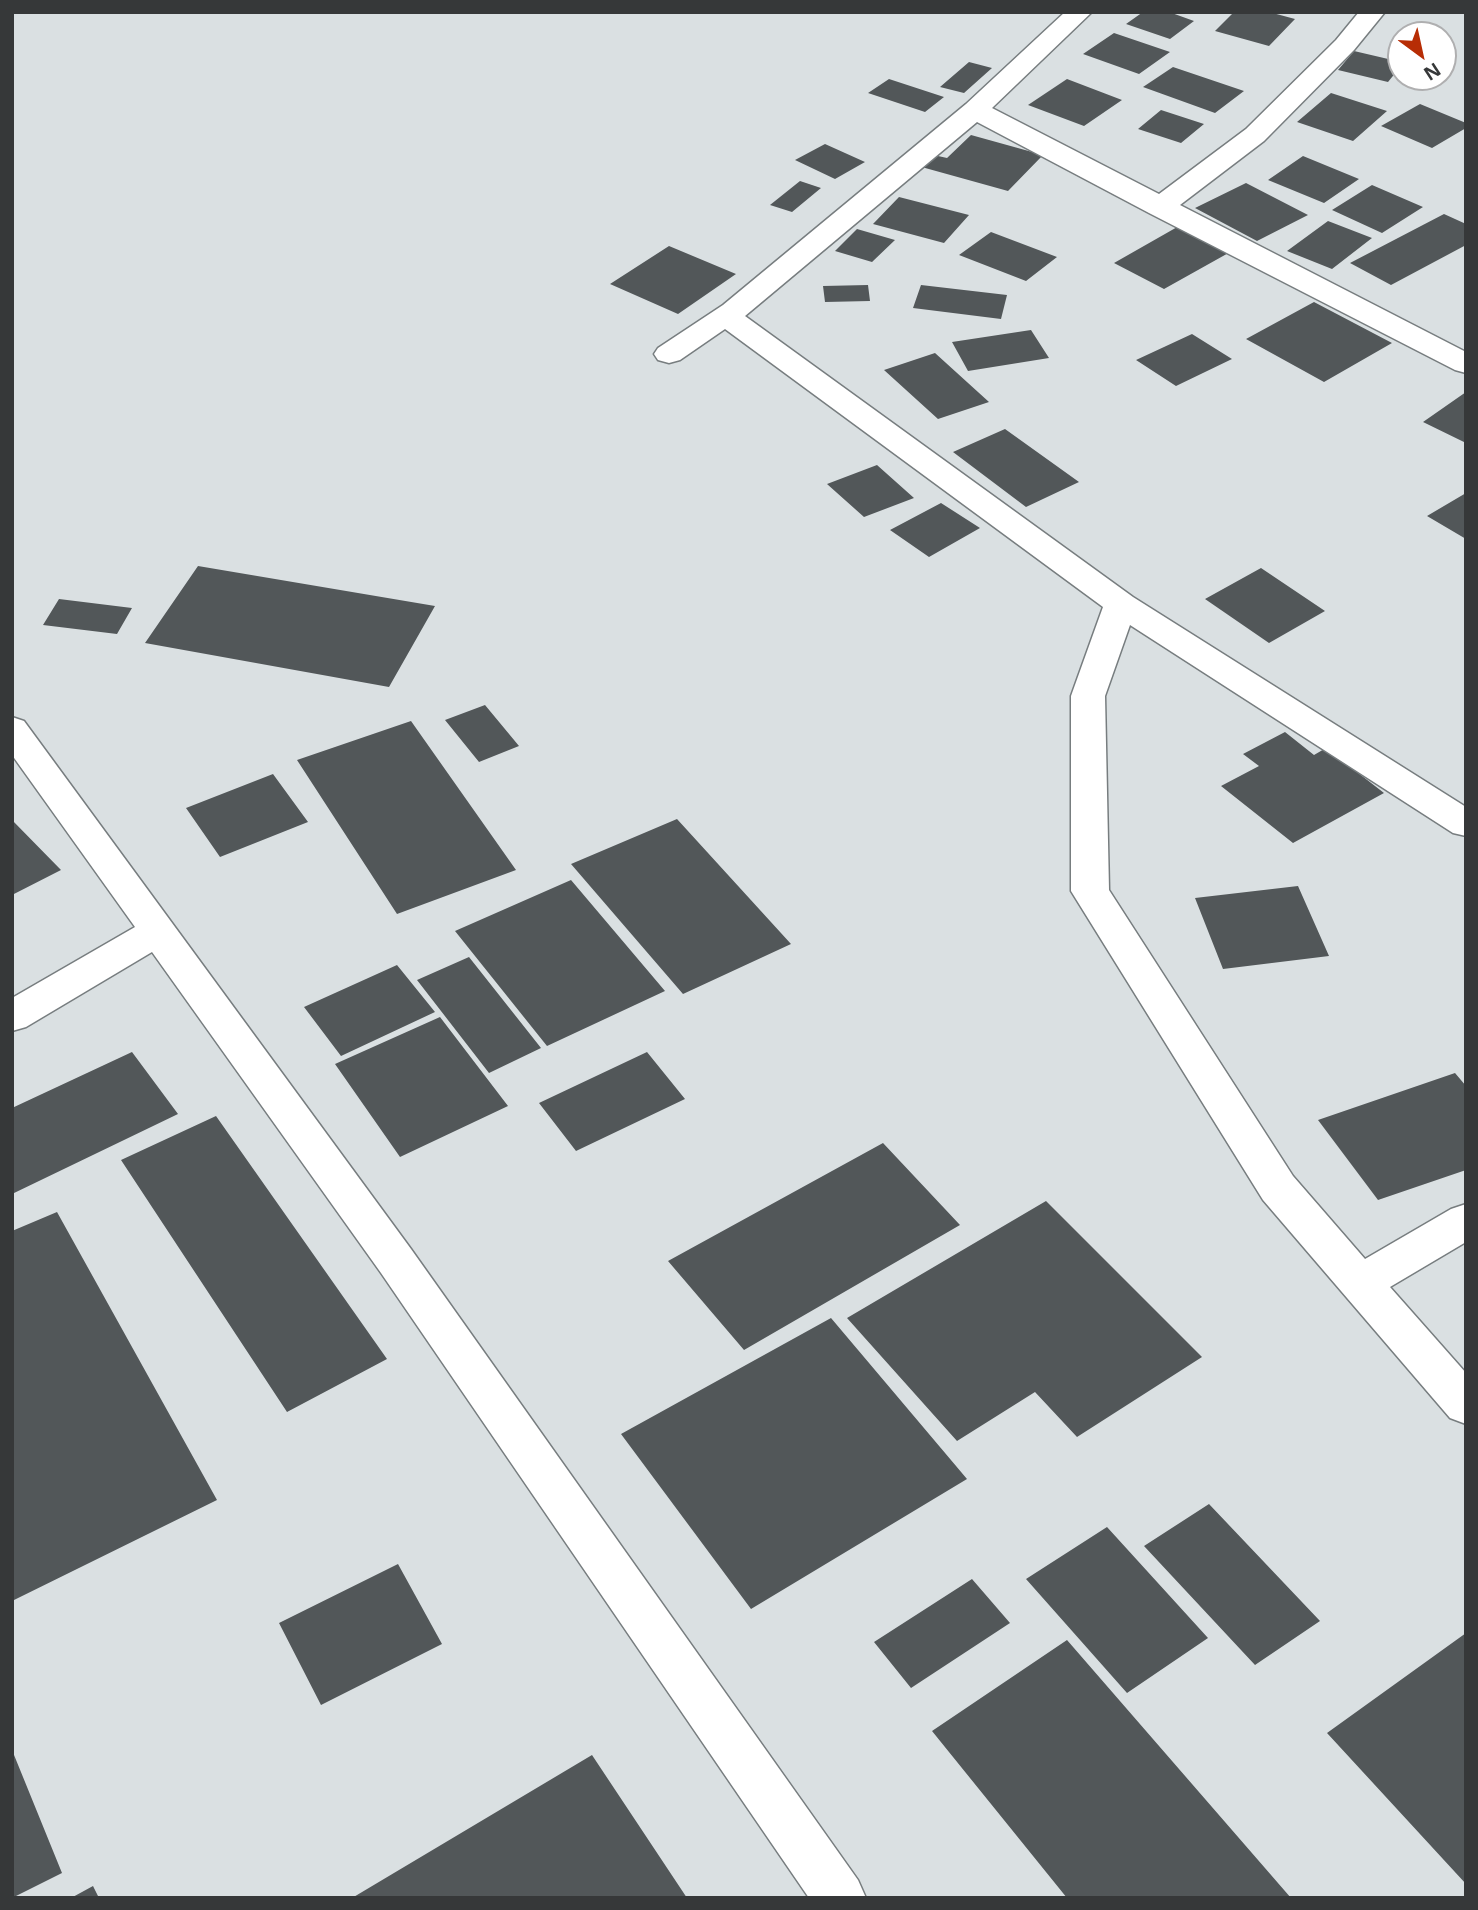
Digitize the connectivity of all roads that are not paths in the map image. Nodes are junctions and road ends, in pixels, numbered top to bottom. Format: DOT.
graph roads {
  1 [pos="1080,12"];
  2 [pos="1373,12"];
  3 [pos="975,110"];
  4 [pos="1158,207"];
  5 [pos="726,316"];
  6 [pos="669,354"];
  7 [pos="1466,364"];
  8 [pos="1121,604"];
  9 [pos="12,729"];
  10 [pos="1464,822"];
  11 [pos="158,931"];
  12 [pos="12,1017"];
  13 [pos="1466,1221"];
  14 [pos="1360,1283"];
  15 [pos="1466,1405"];
  16 [pos="840,1898"];
  1 -- 3 [label="street"];
  2 -- 4 [label="street"];
  3 -- 4 [label="street"];
  3 -- 5 [label="street"];
  4 -- 7 [label="street"];
  5 -- 6 [label="street"];
  5 -- 8 [label="street"];
  8 -- 10 [label="street"];
  8 -- 14 [label="street"];
  9 -- 11 [label="street"];
  11 -- 12 [label="street"];
  11 -- 16 [label="street"];
  13 -- 14 [label="street"];
  14 -- 15 [label="street"];
}
